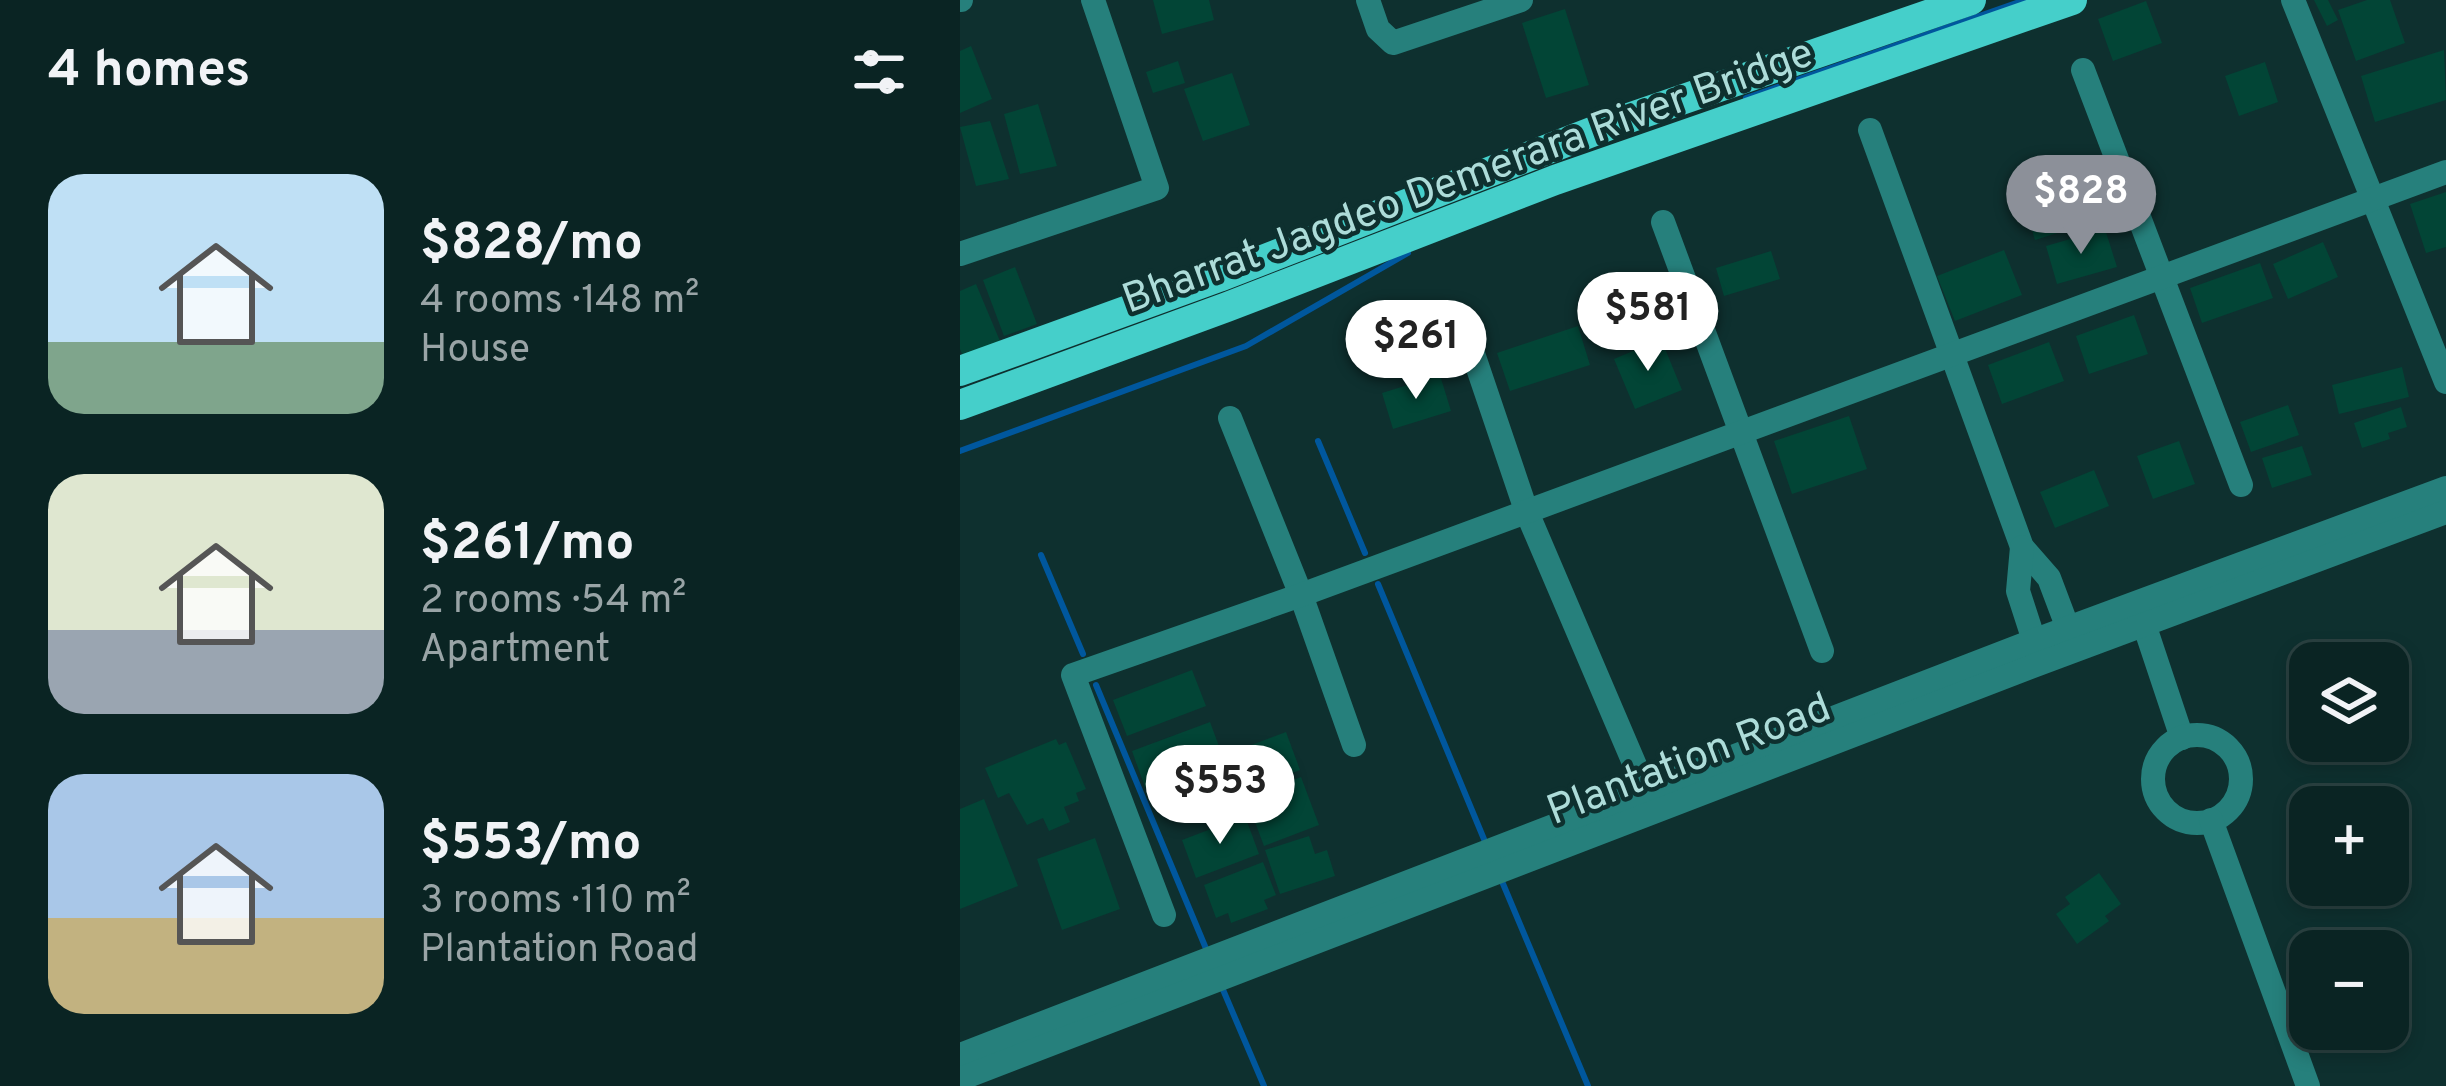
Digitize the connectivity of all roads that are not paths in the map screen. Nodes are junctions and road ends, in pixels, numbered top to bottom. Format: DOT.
graph roads {
  1 [pos="1094,0"];
  2 [pos="1368,0"];
  3 [pos="1521,0"];
  4 [pos="1971,0"];
  5 [pos="2072,0"];
  6 [pos="2293,0"];
  7 [pos="2084,70"];
  8 [pos="1870,130"];
  9 [pos="2446,172"];
  10 [pos="2375,198"];
  11 [pos="1663,222"];
  12 [pos="960,254"];
  13 [pos="2161,276"];
  14 [pos="1463,324"];
  15 [pos="1953,352"];
  16 [pos="960,371"];
  17 [pos="2446,382"];
  18 [pos="960,405"];
  19 [pos="1230,418"];
  20 [pos="1738,431"];
  21 [pos="2241,485"];
  22 [pos="2446,488"];
  23 [pos="1526,510"];
  24 [pos="2446,512"];
  25 [pos="2022,547"];
  26 [pos="1301,595"];
  27 [pos="2141,614"];
  28 [pos="2072,639"];
  29 [pos="1822,651"];
  30 [pos="2037,652"];
  31 [pos="2182,738"];
  32 [pos="1354,745"];
  33 [pos="1646,791"];
  34 [pos="2211,820"];
  35 [pos="1164,915"];
  36 [pos="962,1068"];
  37 [pos="2308,1086"];
  1 -- 12 [label="street"];
  2 -- 3 [label="street"];
  4 -- 16 [label="main road, Bharrat Jagdeo Demerara River Bridge"];
  5 -- 18 [label="main road, Bharrat Jagdeo Demerara River Bridge"];
  6 -- 10 [label="street"];
  7 -- 13 [label="street"];
  8 -- 15 [label="street"];
  9 -- 10 [label="street"];
  10 -- 13 [label="street"];
  10 -- 17 [label="street"];
  11 -- 20 [label="street"];
  13 -- 15 [label="street"];
  13 -- 21 [label="street"];
  14 -- 23 [label="street"];
  15 -- 20 [label="street"];
  15 -- 25 [label="street"];
  19 -- 26 [label="street"];
  20 -- 23 [label="street"];
  20 -- 29 [label="street"];
  22 -- 27 [label="street, Plantation Road"];
  23 -- 26 [label="street"];
  23 -- 33 [label="street"];
  24 -- 27 [label="street, Plantation Road"];
  25 -- 28 [label="street"];
  25 -- 30 [label="street"];
  26 -- 32 [label="street"];
  26 -- 35 [label="street"];
  27 -- 28 [label="street, Plantation Road"];
  27 -- 31 [label="street"];
  28 -- 30 [label="street, Plantation Road"];
  30 -- 33 [label="street, Plantation Road"];
  30 -- 36 [label="street, Plantation Road"];
  31 -- 34 [label="street"];
  31 -- 34 [label="street"];
  33 -- 36 [label="street, Plantation Road"];
  34 -- 37 [label="street"];
}
